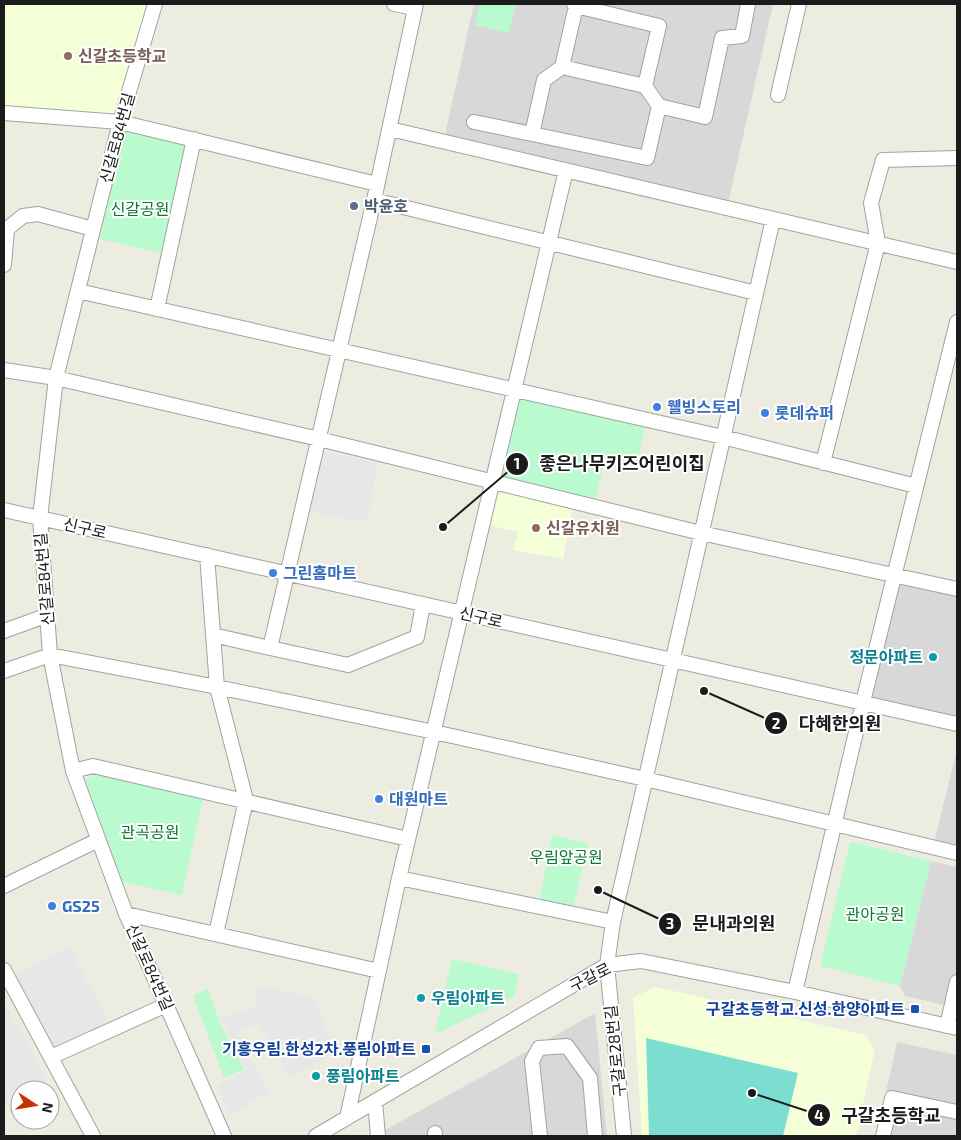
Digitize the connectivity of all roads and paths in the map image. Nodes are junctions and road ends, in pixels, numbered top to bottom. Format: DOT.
graph roads {
  1 [pos="154,4"];
  2 [pos="394,4"];
  3 [pos="748,4"];
  4 [pos="799,4"];
  5 [pos="575,5"];
  6 [pos="416,6"];
  7 [pos="562,67"];
  8 [pos="645,86"];
  9 [pos="778,95"];
  10 [pos="659,106"];
  11 [pos="4,113"];
  12 [pos="120,122"];
  13 [pos="474,122"];
  14 [pos="390,129"];
  15 [pos="532,134"];
  16 [pos="194,139"];
  17 [pos="957,158"];
  18 [pos="566,170"];
  19 [pos="378,184"];
  20 [pos="374,200"];
  21 [pos="773,219"];
  22 [pos="93,229"];
  23 [pos="549,242"];
  24 [pos="878,243"];
  25 [pos="957,262"];
  26 [pos="4,265"];
  27 [pos="78,291"];
  28 [pos="756,292"];
  29 [pos="157,309"];
  30 [pos="957,322"];
  31 [pos="954,348"];
  32 [pos="339,349"];
  33 [pos="4,370"];
  34 [pos="56,378"];
  35 [pos="514,389"];
  36 [pos="723,437"];
  37 [pos="319,439"];
  38 [pos="823,463"];
  39 [pos="492,482"];
  40 [pos="916,486"];
  41 [pos="4,510"];
  42 [pos="40,518"];
  43 [pos="701,533"];
  44 [pos="207,555"];
  45 [pos="288,573"];
  46 [pos="894,575"];
  47 [pos="957,590"];
  48 [pos="423,604"];
  49 [pos="462,612"];
  50 [pos="48,615"];
  51 [pos="4,631"];
  52 [pos="213,635"];
  53 [pos="270,648"];
  54 [pos="50,655"];
  55 [pos="672,660"];
  56 [pos="4,671"];
  57 [pos="218,687"];
  58 [pos="862,702"];
  59 [pos="957,724"];
  60 [pos="434,732"];
  61 [pos="73,771"];
  62 [pos="645,779"];
  63 [pos="246,800"];
  64 [pos="834,824"];
  65 [pos="408,839"];
  66 [pos="98,840"];
  67 [pos="957,853"];
  68 [pos="399,878"];
  69 [pos="4,886"];
  70 [pos="126,914"];
  71 [pos="613,922"];
  72 [pos="216,934"];
  73 [pos="607,965"];
  74 [pos="4,970"];
  75 [pos="379,971"];
  76 [pos="957,982"];
  77 [pos="795,992"];
  78 [pos="166,1005"];
  79 [pos="952,1027"];
  80 [pos="51,1057"];
  81 [pos="375,1101"];
  82 [pos="957,1112"];
  83 [pos="347,1118"];
  84 [pos="93,1136"];
  85 [pos="224,1136"];
  86 [pos="316,1136"];
  87 [pos="378,1136"];
  88 [pos="540,1136"];
  89 [pos="595,1136"];
  90 [pos="624,1136"];
  91 [pos="883,1136"];
  1 -- 12 [label="street, 신갈로84번길"];
  2 -- 6 [label="street"];
  3 -- 10 [label="street"];
  4 -- 9 [label="street"];
  5 -- 7 [label="street"];
  5 -- 8 [label="street"];
  6 -- 14 [label="street"];
  7 -- 8 [label="street"];
  7 -- 15 [label="street"];
  8 -- 10 [label="street"];
  10 -- 15 [label="street"];
  11 -- 12 [label="street"];
  12 -- 16 [label="street"];
  12 -- 22 [label="street, 신갈로84번길"];
  13 -- 15 [label="street"];
  14 -- 18 [label="street"];
  14 -- 19 [label="street"];
  16 -- 19 [label="street"];
  16 -- 29 [label="street"];
  17 -- 24 [label="street"];
  18 -- 21 [label="street"];
  18 -- 23 [label="street"];
  19 -- 20 [label="street"];
  20 -- 23 [label="street"];
  20 -- 32 [label="street"];
  21 -- 24 [label="street"];
  21 -- 28 [label="street, 구갈로28번길"];
  22 -- 26 [label="street"];
  22 -- 27 [label="street, 신갈로84번길"];
  23 -- 28 [label="street"];
  23 -- 35 [label="street"];
  24 -- 25 [label="street"];
  24 -- 38 [label="street"];
  27 -- 29 [label="street"];
  27 -- 34 [label="street, 신갈로84번길"];
  28 -- 36 [label="street, 구갈로28번길"];
  29 -- 32 [label="street"];
  30 -- 31 [label="street"];
  31 -- 40 [label="street"];
  32 -- 35 [label="street"];
  32 -- 37 [label="street"];
  33 -- 34 [label="street"];
  34 -- 37 [label="street"];
  34 -- 42 [label="street, 신갈로84번길"];
  35 -- 36 [label="street"];
  35 -- 39 [label="street"];
  36 -- 38 [label="street"];
  36 -- 43 [label="street, 구갈로28번길"];
  37 -- 39 [label="street"];
  37 -- 45 [label="street"];
  38 -- 40 [label="street"];
  39 -- 43 [label="street"];
  39 -- 49 [label="street"];
  40 -- 46 [label="street"];
  41 -- 42 [label="street, 신구로"];
  42 -- 44 [label="street, 신구로"];
  42 -- 50 [label="street, 신갈로84번길"];
  43 -- 46 [label="street"];
  43 -- 55 [label="street, 구갈로28번길"];
  44 -- 45 [label="street, 신구로"];
  44 -- 52 [label="street"];
  45 -- 48 [label="street, 신구로"];
  45 -- 53 [label="street"];
  46 -- 47 [label="street"];
  46 -- 58 [label="street"];
  48 -- 49 [label="street, 신구로"];
  48 -- 53 [label="street"];
  49 -- 55 [label="street, 신구로"];
  49 -- 60 [label="street"];
  50 -- 51 [label="street"];
  50 -- 54 [label="street, 신갈로84번길"];
  52 -- 53 [label="street"];
  52 -- 57 [label="street"];
  54 -- 56 [label="street"];
  54 -- 57 [label="street"];
  54 -- 61 [label="street, 신갈로84번길"];
  55 -- 58 [label="street, 신구로"];
  55 -- 62 [label="street, 구갈로28번길"];
  57 -- 60 [label="street"];
  57 -- 63 [label="street"];
  58 -- 59 [label="street, 신구로"];
  58 -- 64 [label="street"];
  60 -- 62 [label="street"];
  60 -- 65 [label="street"];
  61 -- 63 [label="street"];
  61 -- 66 [label="street, 신갈로84번길"];
  62 -- 64 [label="street"];
  62 -- 71 [label="street, 구갈로28번길"];
  63 -- 65 [label="street"];
  63 -- 72 [label="street"];
  64 -- 67 [label="street"];
  64 -- 77 [label="street"];
  65 -- 68 [label="street"];
  66 -- 69 [label="street"];
  66 -- 70 [label="street, 신갈로84번길"];
  68 -- 71 [label="street"];
  68 -- 75 [label="street"];
  70 -- 72 [label="street"];
  70 -- 78 [label="street, 신갈로84번길"];
  71 -- 73 [label="street, 구갈로28번길"];
  72 -- 75 [label="street"];
  73 -- 77 [label="street, 구갈로"];
  73 -- 81 [label="street, 구갈로"];
  73 -- 90 [label="street, 구갈로28번길"];
  74 -- 80 [label="street"];
  75 -- 83 [label="street"];
  76 -- 79 [label="street"];
  77 -- 79 [label="street, 구갈로"];
  78 -- 80 [label="street"];
  78 -- 85 [label="street, 신갈로84번길"];
  80 -- 84 [label="street"];
  81 -- 83 [label="street, 구갈로"];
  81 -- 87 [label="street"];
  82 -- 91 [label="street"];
  83 -- 86 [label="street, 구갈로"];
  88 -- 89 [label="street"];
}
